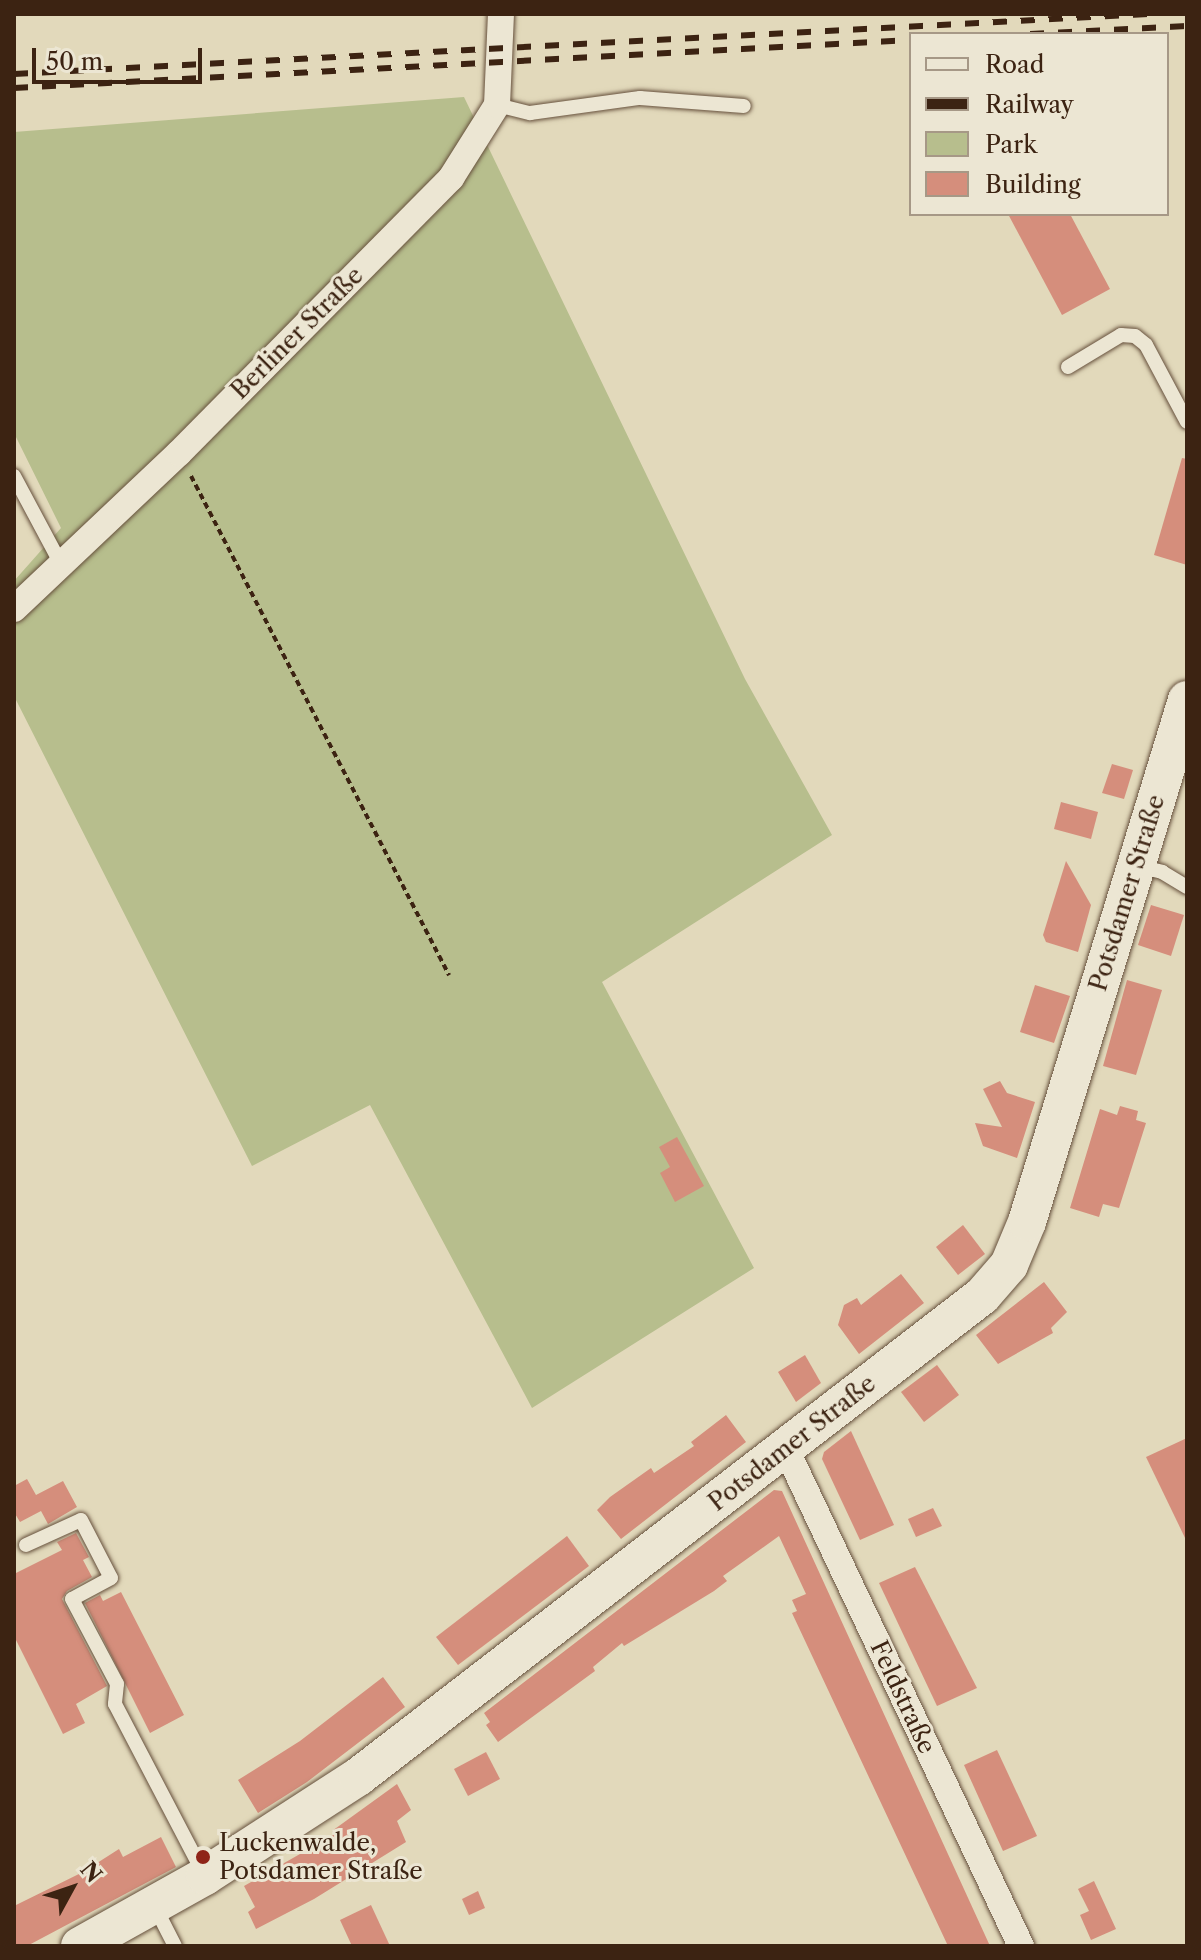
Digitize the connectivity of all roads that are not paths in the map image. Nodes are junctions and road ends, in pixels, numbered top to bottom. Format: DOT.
graph roads {
  1 [pos="501,14"];
  2 [pos="497,105"];
  3 [pos="744,106"];
  4 [pos="1068,367"];
  5 [pos="1187,422"];
  6 [pos="14,476"];
  7 [pos="61,564"];
  8 [pos="14,609"];
  9 [pos="1186,710"];
  10 [pos="1135,865"];
  11 [pos="1187,887"];
  12 [pos="786,1449"];
  13 [pos="26,1545"];
  14 [pos="205,1876"];
  15 [pos="154,1905"];
  16 [pos="85,1945"];
  17 [pos="175,1946"];
  18 [pos="1021,1946"];
  1 -- 2 [label="street, Berliner Straße"];
  2 -- 3 [label="lane"];
  2 -- 7 [label="street, Berliner Straße"];
  4 -- 5 [label="lane"];
  6 -- 7 [label="lane"];
  7 -- 8 [label="street, Berliner Straße"];
  9 -- 10 [label="street, Potsdamer Straße"];
  10 -- 11 [label="lane"];
  10 -- 12 [label="street, Potsdamer Straße"];
  12 -- 14 [label="street, Potsdamer Straße"];
  12 -- 18 [label="street, Feldstraße"];
  13 -- 14 [label="lane"];
  14 -- 15 [label="street, Potsdamer Straße"];
  15 -- 16 [label="street, Potsdamer Straße"];
  15 -- 17 [label="lane"];
}
